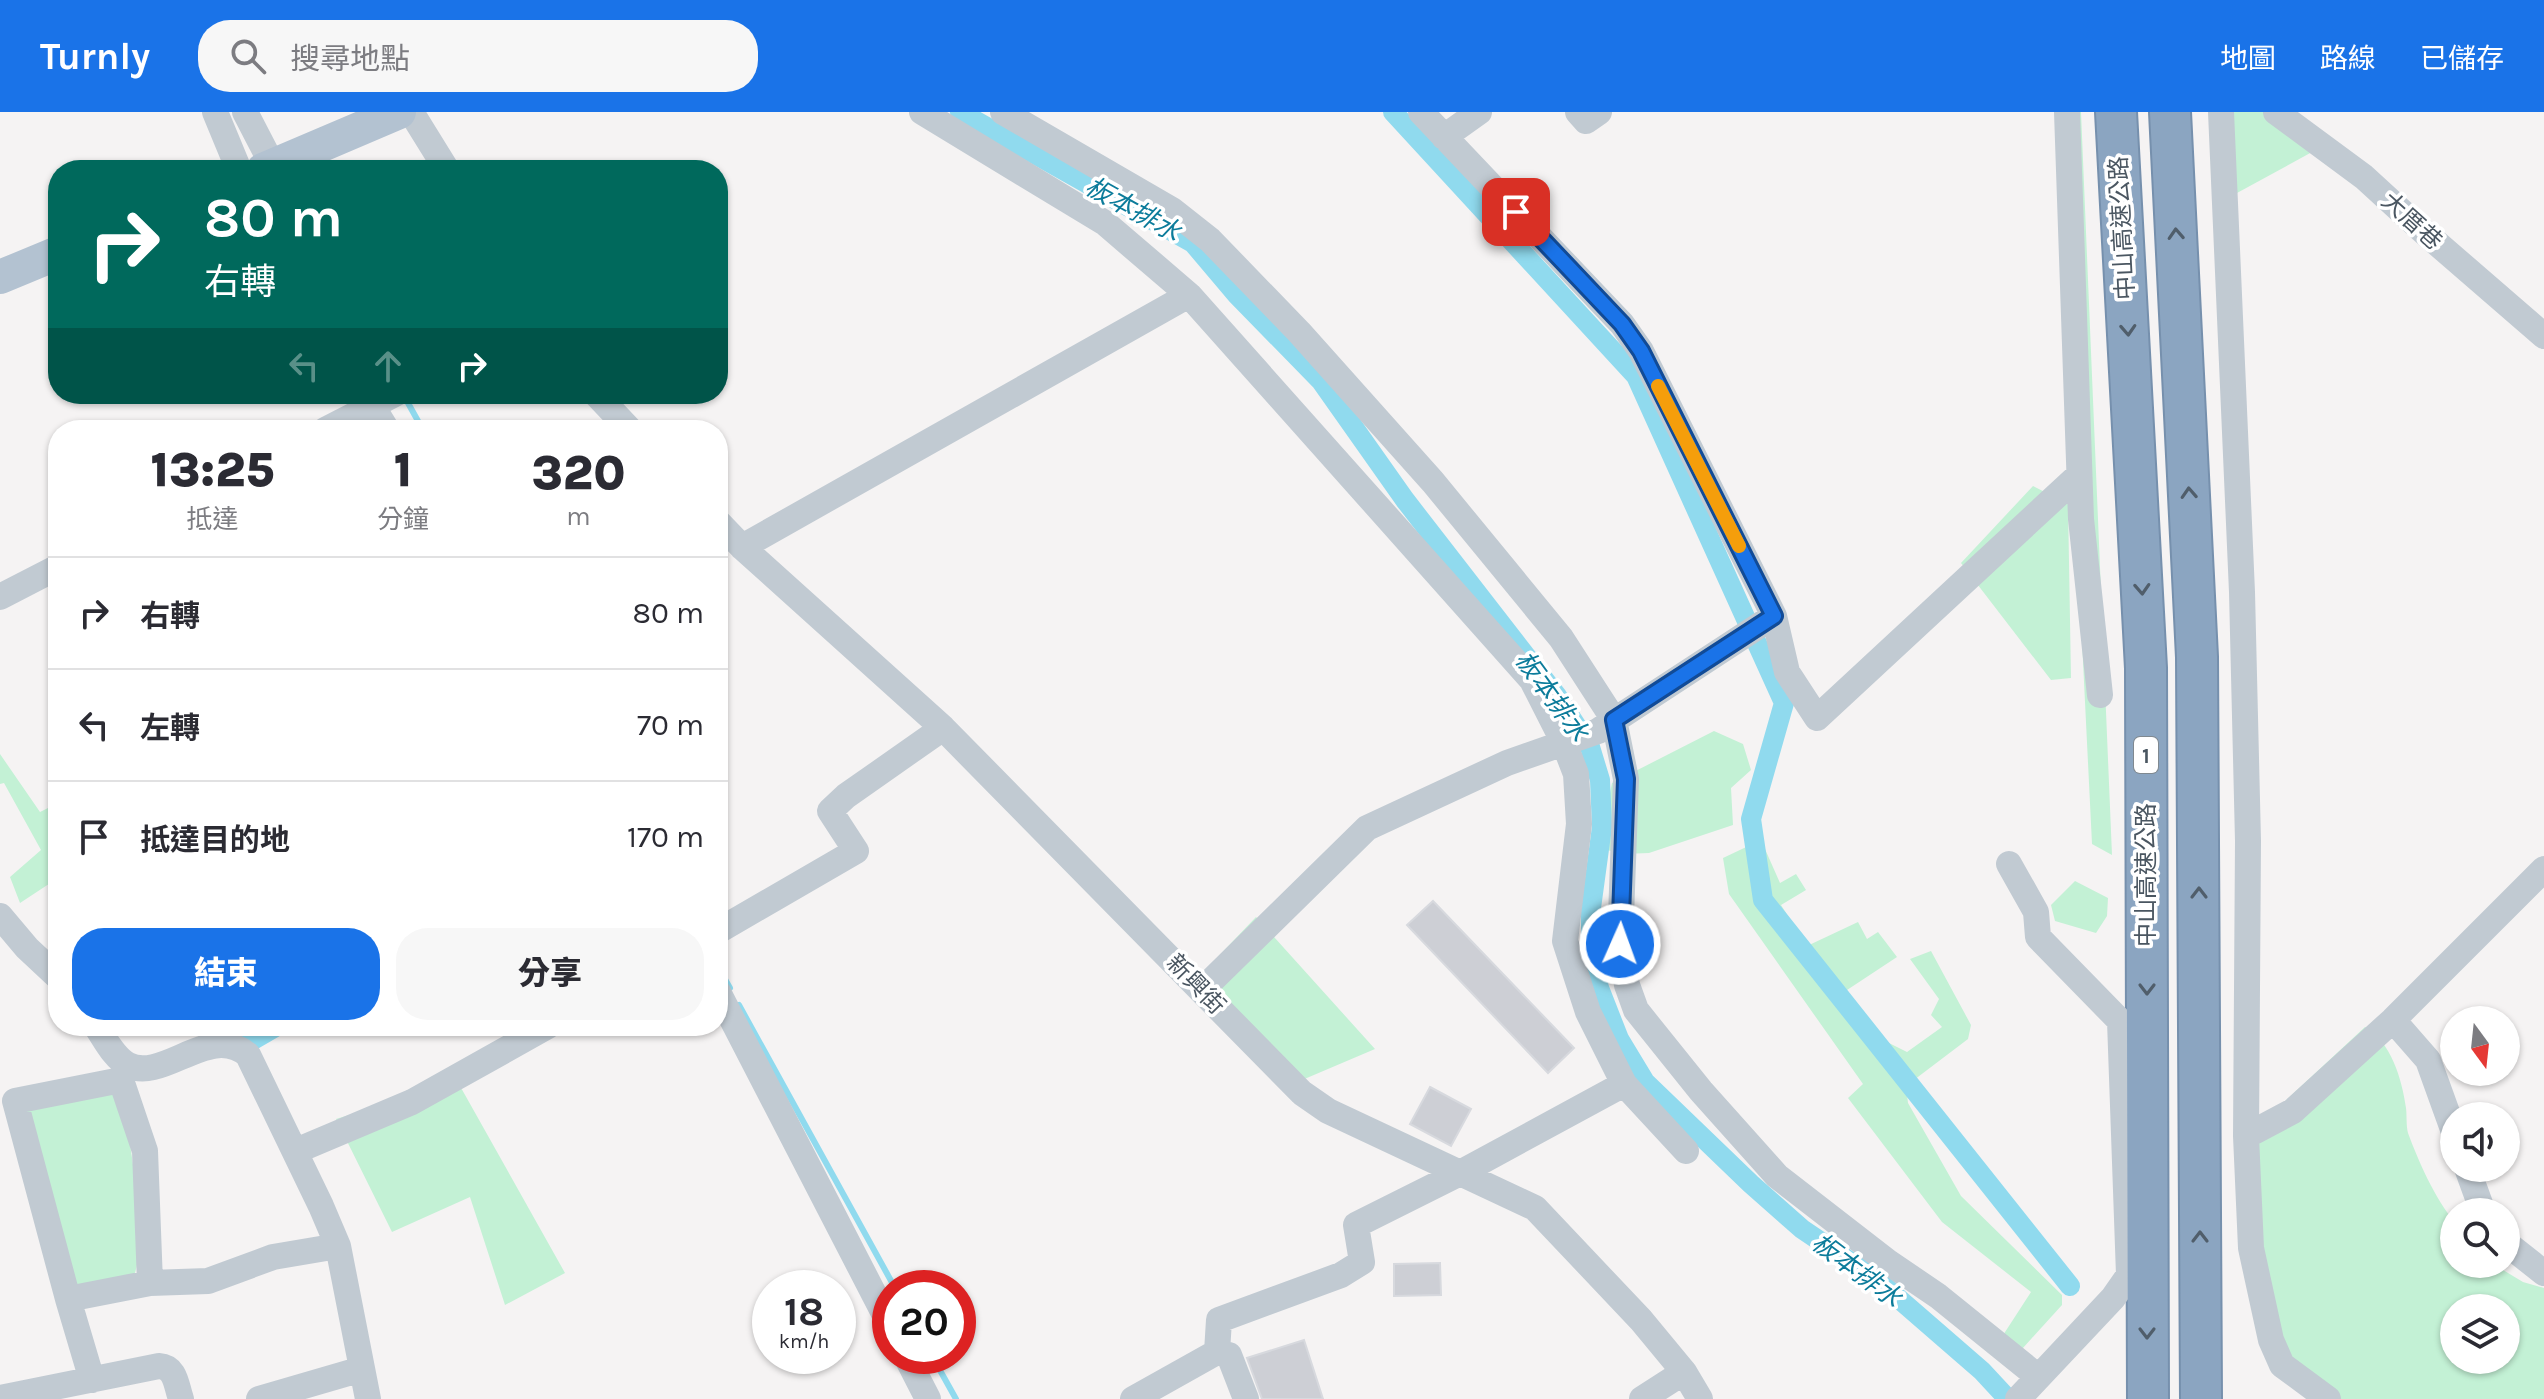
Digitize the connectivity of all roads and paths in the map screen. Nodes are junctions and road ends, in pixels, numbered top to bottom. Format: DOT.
graph roads {
  1 [pos="215,112"];
  2 [pos="245,112"];
  3 [pos="399,112"];
  4 [pos="411,112"];
  5 [pos="922,112"];
  6 [pos="1003,112"];
  7 [pos="1421,112"];
  8 [pos="1479,112"];
  9 [pos="1578,112"];
  10 [pos="1599,112"];
  11 [pos="2067,112"];
  12 [pos="2116,112"];
  13 [pos="2170,112"];
  14 [pos="2221,112"];
  15 [pos="2276,112"];
  16 [pos="1444,137"];
  17 [pos="235,160"];
  18 [pos="265,160"];
  19 [pos="287,160"];
  20 [pos="441,160"];
  21 [pos="48,257"];
  22 [pos="0,277"];
  23 [pos="1189,295"];
  24 [pos="2544,336"];
  25 [pos="368,404"];
  26 [pos="605,404"];
  27 [pos="342,420"];
  28 [pos="621,420"];
  29 [pos="2079,475"];
  30 [pos="728,532"];
  31 [pos="742,547"];
  32 [pos="48,572"];
  33 [pos="0,597"];
  34 [pos="1774,616"];
  35 [pos="2100,695"];
  36 [pos="1614,720"];
  37 [pos="943,728"];
  38 [pos="1564,743"];
  39 [pos="2009,864"];
  40 [pos="2544,869"];
  41 [pos="0,916"];
  42 [pos="728,925"];
  43 [pos="48,968"];
  44 [pos="1202,990"];
  45 [pos="728,1011"];
  46 [pos="2393,1020"];
  47 [pos="103,1036"];
  48 [pos="530,1036"];
  49 [pos="1624,1084"];
  50 [pos="2443,1102"];
  51 [pos="2246,1136"];
  52 [pos="303,1148"];
  53 [pos="1686,1151"];
  54 [pos="1462,1172"];
  55 [pos="338,1246"];
  56 [pos="2520,1254"];
  57 [pos="2544,1273"];
  58 [pos="150,1283"];
  59 [pos="872,1290"];
  60 [pos="68,1299"];
  61 [pos="1217,1352"];
  62 [pos="362,1369"];
  63 [pos="1684,1372"];
  64 [pos="915,1374"];
  65 [pos="2037,1376"];
  66 [pos="92,1380"];
  67 [pos="0,1398"];
  68 [pos="181,1399"];
  69 [pos="259,1399"];
  70 [pos="368,1399"];
  71 [pos="928,1399"];
  72 [pos="1133,1399"];
  73 [pos="1246,1399"];
  74 [pos="1642,1399"];
  75 [pos="1700,1399"];
  76 [pos="2018,1399"];
  77 [pos="2148,1399"];
  78 [pos="2201,1399"];
  79 [pos="2328,1399"];
  1 -- 17 [label="street"];
  2 -- 18 [label="street"];
  3 -- 19 [label="main road"];
  4 -- 20 [label="street"];
  5 -- 23 [label="street"];
  6 -- 36 [label="street"];
  7 -- 16 [label="street"];
  8 -- 16 [label="street"];
  9 -- 10 [label="street"];
  11 -- 29 [label="street"];
  12 -- 77 [label="highway, 中山高速公路 / 1, one-way"];
  78 -- 13 [label="highway, one-way"];
  14 -- 51 [label="street"];
  15 -- 24 [label="street, 大厝巷"];
  16 -- 34 [label="street"];
  21 -- 22 [label="main road"];
  23 -- 31 [label="street"];
  23 -- 38 [label="street"];
  25 -- 27 [label="street"];
  26 -- 28 [label="street"];
  29 -- 34 [label="street"];
  29 -- 35 [label="street"];
  30 -- 31 [label="street, 新興街"];
  31 -- 37 [label="street, 新興街"];
  32 -- 33 [label="street"];
  34 -- 36 [label="street"];
  36 -- 38 [label="street"];
  36 -- 65 [label="street"];
  37 -- 42 [label="street"];
  37 -- 44 [label="street, 新興街"];
  38 -- 44 [label="street"];
  38 -- 49 [label="street"];
  39 -- 65 [label="street"];
  40 -- 46 [label="street"];
  41 -- 43 [label="street"];
  44 -- 54 [label="street, 新興街"];
  45 -- 59 [label="street"];
  46 -- 50 [label="street"];
  46 -- 51 [label="street"];
  47 -- 55 [label="street"];
  48 -- 52 [label="street"];
  49 -- 53 [label="street"];
  49 -- 54 [label="street"];
  51 -- 79 [label="street"];
  54 -- 61 [label="street"];
  54 -- 63 [label="street, 新興街"];
  55 -- 58 [label="street"];
  55 -- 62 [label="street"];
  56 -- 57 [label="street"];
  58 -- 60 [label="street"];
  58 -- 60 [label="street"];
  60 -- 66 [label="street"];
  61 -- 72 [label="street"];
  61 -- 73 [label="street"];
  62 -- 69 [label="street"];
  62 -- 70 [label="street"];
  63 -- 74 [label="street"];
  63 -- 75 [label="street, 新興街"];
  64 -- 71 [label="street"];
  65 -- 76 [label="street"];
  66 -- 67 [label="street"];
  66 -- 68 [label="street"];
}
